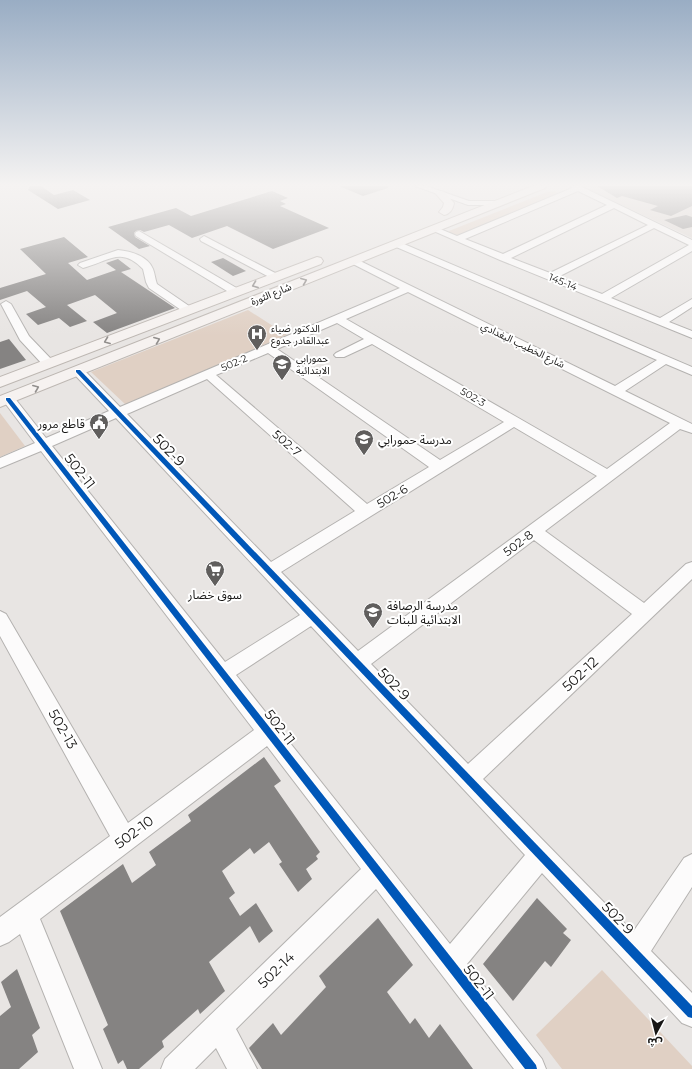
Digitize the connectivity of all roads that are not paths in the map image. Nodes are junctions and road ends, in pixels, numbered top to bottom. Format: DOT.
graph roads {
  1 [pos="142,236"];
  2 [pos="416,236"];
  3 [pos="450,236"];
  4 [pos="464,236"];
  5 [pos="549,236"];
  6 [pos="631,236"];
  7 [pos="678,236"];
  8 [pos="204,239"];
  9 [pos="457,239"];
  10 [pos="692,243"];
  11 [pos="397,244"];
  12 [pos="692,247"];
  13 [pos="327,257"];
  14 [pos="503,258"];
  15 [pos="354,261"];
  16 [pos="83,265"];
  17 [pos="276,277"];
  18 [pos="550,277"];
  19 [pos="409,288"];
  20 [pos="236,292"];
  21 [pos="603,298"];
  22 [pos="692,302"];
  23 [pos="6,304"];
  24 [pos="188,310"];
  25 [pos="338,319"];
  26 [pos="661,322"];
  27 [pos="692,335"];
  28 [pos="373,339"];
  29 [pos="269,348"];
  30 [pos="340,355"];
  31 [pos="665,360"];
  32 [pos="48,363"];
  33 [pos="78,371"];
  34 [pos="692,371"];
  35 [pos="208,374"];
  36 [pos="616,391"];
  37 [pos="3,394"];
  38 [pos="118,413"];
  39 [pos="515,421"];
  40 [pos="686,426"];
  41 [pos="44,445"];
  42 [pos="0,464"];
  43 [pos="440,467"];
  44 [pos="608,476"];
  45 [pos="366,512"];
  46 [pos="534,531"];
  47 [pos="692,569"];
  48 [pos="269,571"];
  49 [pos="645,614"];
  50 [pos="312,616"];
  51 [pos="0,619"];
  52 [pos="357,663"];
  53 [pos="223,673"];
  54 [pos="268,732"];
  55 [pos="468,779"];
  56 [pos="125,839"];
  57 [pos="541,855"];
  58 [pos="692,866"];
  59 [pos="377,871"];
  60 [pos="25,914"];
  61 [pos="0,933"];
  62 [pos="634,953"];
  63 [pos="450,964"];
  64 [pos="692,1013"];
  65 [pos="219,1026"];
  66 [pos="88,1069"];
  67 [pos="175,1069"];
  68 [pos="243,1069"];
  69 [pos="532,1069"];
  1 -- 20 [label="street"];
  2 -- 11 [label="main road, شارع الثورة"];
  3 -- 9 [label="street, 145-14"];
  4 -- 9 [label="street"];
  5 -- 14 [label="street"];
  6 -- 18 [label="street"];
  7 -- 10 [label="street"];
  8 -- 17 [label="street"];
  9 -- 14 [label="street, 145-14"];
  11 -- 15 [label="main road, شارع الثورة"];
  11 -- 31 [label="street"];
  12 -- 21 [label="street"];
  13 -- 17 [label="main road, شارع الثورة"];
  14 -- 18 [label="street, 145-14"];
  15 -- 19 [label="street, شارع الخطيب البغدادي"];
  33 -- 15 [label="main road, شارع الثورة, one-way"];
  16 -- 24 [label="street"];
  17 -- 20 [label="main road, شارع الثورة, one-way"];
  18 -- 21 [label="street, 145-14"];
  19 -- 25 [label="street, 502-2"];
  19 -- 36 [label="street, شارع الخطيب البغدادي"];
  20 -- 24 [label="main road, شارع الثورة"];
  21 -- 26 [label="street, 145-14"];
  22 -- 26 [label="street"];
  23 -- 32 [label="street"];
  24 -- 32 [label="main road, شارع الثورة, one-way"];
  25 -- 28 [label="street, 502-3"];
  25 -- 29 [label="street, 502-2"];
  26 -- 27 [label="street, 145-14"];
  28 -- 30 [label="street"];
  28 -- 39 [label="street, 502-3"];
  29 -- 35 [label="street, 502-2"];
  29 -- 43 [label="street"];
  31 -- 34 [label="street"];
  31 -- 36 [label="street"];
  32 -- 37 [label="main road, شارع الثورة"];
  37 -- 33 [label="main road, شارع الثورة, one-way"];
  33 -- 38 [label="street, 502-9"];
  35 -- 38 [label="street, 502-2"];
  35 -- 45 [label="street, 502-7"];
  36 -- 40 [label="street, شارع الخطيب البغدادي"];
  37 -- 41 [label="street, 502-11"];
  38 -- 41 [label="street, 502-2"];
  38 -- 48 [label="street, 502-9"];
  39 -- 43 [label="street, 502-6"];
  39 -- 44 [label="street, 502-3"];
  40 -- 44 [label="street, 502-8"];
  41 -- 42 [label="street, 502-2"];
  41 -- 53 [label="street, 502-11"];
  43 -- 45 [label="street, 502-6"];
  44 -- 46 [label="street, 502-8"];
  45 -- 48 [label="street, 502-6"];
  46 -- 49 [label="street"];
  46 -- 52 [label="street, 502-8"];
  47 -- 49 [label="street, 502-12"];
  48 -- 50 [label="street, 502-9"];
  49 -- 55 [label="street, 502-12"];
  50 -- 52 [label="street, 502-9"];
  50 -- 53 [label="street"];
  51 -- 56 [label="street, 502-13"];
  52 -- 55 [label="street, 502-9"];
  53 -- 54 [label="street, 502-11"];
  54 -- 56 [label="street, 502-10"];
  54 -- 59 [label="street, 502-11"];
  55 -- 57 [label="street, 502-9"];
  56 -- 60 [label="street, 502-10"];
  57 -- 62 [label="street, 502-9"];
  57 -- 63 [label="street"];
  58 -- 62 [label="street"];
  59 -- 63 [label="street, 502-11"];
  59 -- 65 [label="street, 502-14"];
  60 -- 61 [label="street, 502-10"];
  60 -- 66 [label="street"];
  62 -- 64 [label="street, 502-9"];
  63 -- 69 [label="street, 502-11"];
  65 -- 67 [label="street, 502-14"];
  65 -- 68 [label="street"];
}
